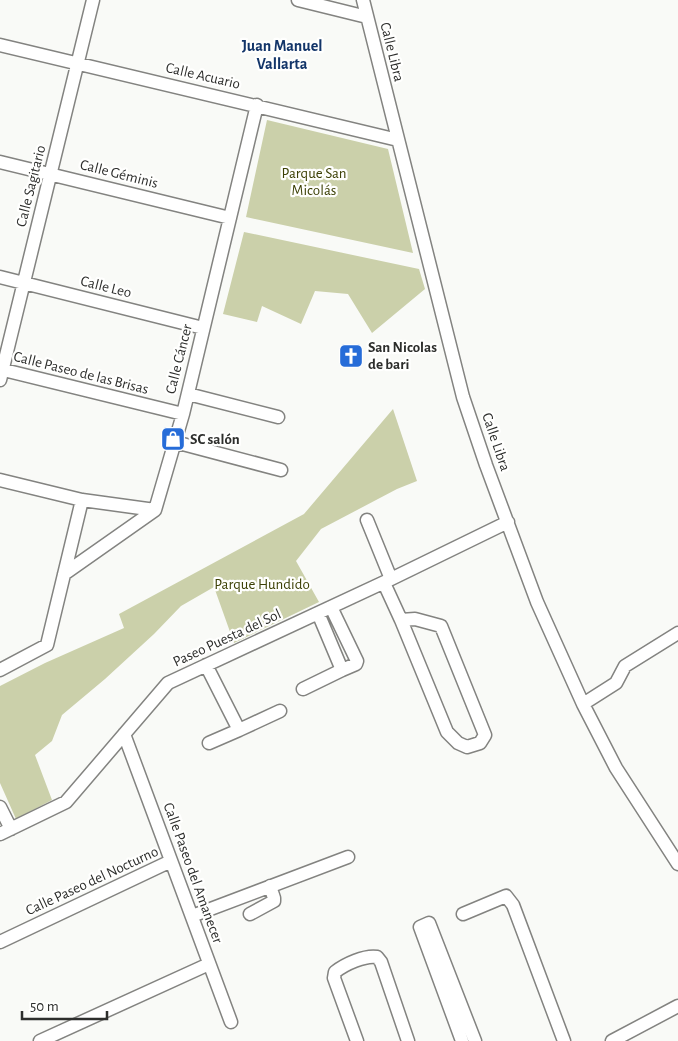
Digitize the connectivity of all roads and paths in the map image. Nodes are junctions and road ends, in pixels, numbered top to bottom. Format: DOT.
graph roads {
  1 [pos="93,0"];
  2 [pos="298,0"];
  3 [pos="362,0"];
  4 [pos="367,17"];
  5 [pos="0,45"];
  6 [pos="78,63"];
  7 [pos="257,106"];
  8 [pos="398,140"];
  9 [pos="0,162"];
  10 [pos="51,174"];
  11 [pos="230,218"];
  12 [pos="0,277"];
  13 [pos="24,283"];
  14 [pos="203,328"];
  15 [pos="1,373"];
  16 [pos="188,394"];
  17 [pos="183,414"];
  18 [pos="278,417"];
  19 [pos="175,442"];
  20 [pos="281,470"];
  21 [pos="0,480"];
  22 [pos="82,500"];
  23 [pos="155,510"];
  24 [pos="368,520"];
  25 [pos="508,522"];
  26 [pos="64,574"];
  27 [pos="388,581"];
  28 [pos="331,607"];
  29 [pos="318,614"];
  30 [pos="401,620"];
  31 [pos="678,633"];
  32 [pos="206,666"];
  33 [pos="1,669"];
  34 [pos="342,670"];
  35 [pos="303,689"];
  36 [pos="583,704"];
  37 [pos="280,711"];
  38 [pos="239,730"];
  39 [pos="124,734"];
  40 [pos="209,743"];
  41 [pos="0,807"];
  42 [pos="4,831"];
  43 [pos="348,857"];
  44 [pos="171,861"];
  45 [pos="678,864"];
  46 [pos="270,886"];
  47 [pos="250,914"];
  48 [pos="463,914"];
  49 [pos="192,916"];
  50 [pos="0,942"];
  51 [pos="209,964"];
  52 [pos="678,1006"];
  53 [pos="231,1022"];
  54 [pos="40,1041"];
  55 [pos="357,1041"];
  56 [pos="408,1041"];
  57 [pos="462,1041"];
  58 [pos="475,1041"];
  59 [pos="564,1041"];
  60 [pos="612,1041"];
  1 -- 6 [label="street, Calle Sagitario"];
  2 -- 4 [label="street"];
  3 -- 4 [label="street, Calle Libra"];
  4 -- 8 [label="street, Calle Libra"];
  5 -- 6 [label="street, Calle Acuario"];
  6 -- 7 [label="street, Calle Acuario"];
  6 -- 10 [label="street, Calle Sagitario"];
  7 -- 8 [label="street, Calle Acuario"];
  7 -- 11 [label="street, Calle Cáncer"];
  8 -- 25 [label="street, Calle Libra"];
  9 -- 10 [label="street, Calle Géminis"];
  10 -- 11 [label="street, Calle Géminis"];
  10 -- 13 [label="street, Calle Sagitario"];
  11 -- 14 [label="street, Calle Cáncer"];
  12 -- 13 [label="street, Calle Leo"];
  13 -- 14 [label="street, Calle Leo"];
  13 -- 15 [label="street, Calle Sagitario"];
  14 -- 16 [label="street, Calle Cáncer"];
  15 -- 17 [label="street, Calle Paseo de las Brisas"];
  16 -- 17 [label="street, Calle Cáncer"];
  16 -- 18 [label="street"];
  17 -- 19 [label="street, Calle Cáncer"];
  19 -- 20 [label="street"];
  19 -- 23 [label="street, Calle Cáncer"];
  21 -- 22 [label="street"];
  22 -- 23 [label="street"];
  22 -- 26 [label="street"];
  23 -- 26 [label="street"];
  24 -- 27 [label="street"];
  25 -- 27 [label="street, Paseo Puesta del Sol"];
  25 -- 36 [label="street, Calle Libra"];
  26 -- 33 [label="street"];
  27 -- 28 [label="street, Paseo Puesta del Sol"];
  27 -- 30 [label="street"];
  28 -- 29 [label="street, Paseo Puesta del Sol"];
  28 -- 34 [label="street"];
  29 -- 32 [label="street, Paseo Puesta del Sol"];
  29 -- 34 [label="street"];
  30 -- 30 [label="street"];
  31 -- 36 [label="street"];
  32 -- 38 [label="street"];
  32 -- 39 [label="street, Paseo Puesta del Sol"];
  34 -- 35 [label="street"];
  36 -- 45 [label="street, Calle Libra"];
  37 -- 38 [label="street"];
  38 -- 40 [label="street"];
  39 -- 42 [label="street, Paseo Puesta del Sol"];
  39 -- 44 [label="street, Calle Paseo del Amanecer"];
  41 -- 42 [label="street"];
  43 -- 46 [label="street"];
  44 -- 49 [label="street, Calle Paseo del Amanecer"];
  44 -- 50 [label="street, Calle Paseo del Nocturno"];
  46 -- 47 [label="street"];
  46 -- 49 [label="street"];
  48 -- 59 [label="street"];
  49 -- 51 [label="street, Calle Paseo del Amanecer"];
  51 -- 53 [label="street, Calle Paseo del Amanecer"];
  51 -- 54 [label="street"];
  52 -- 60 [label="street"];
  55 -- 56 [label="street"];
  57 -- 58 [label="street"];
}
